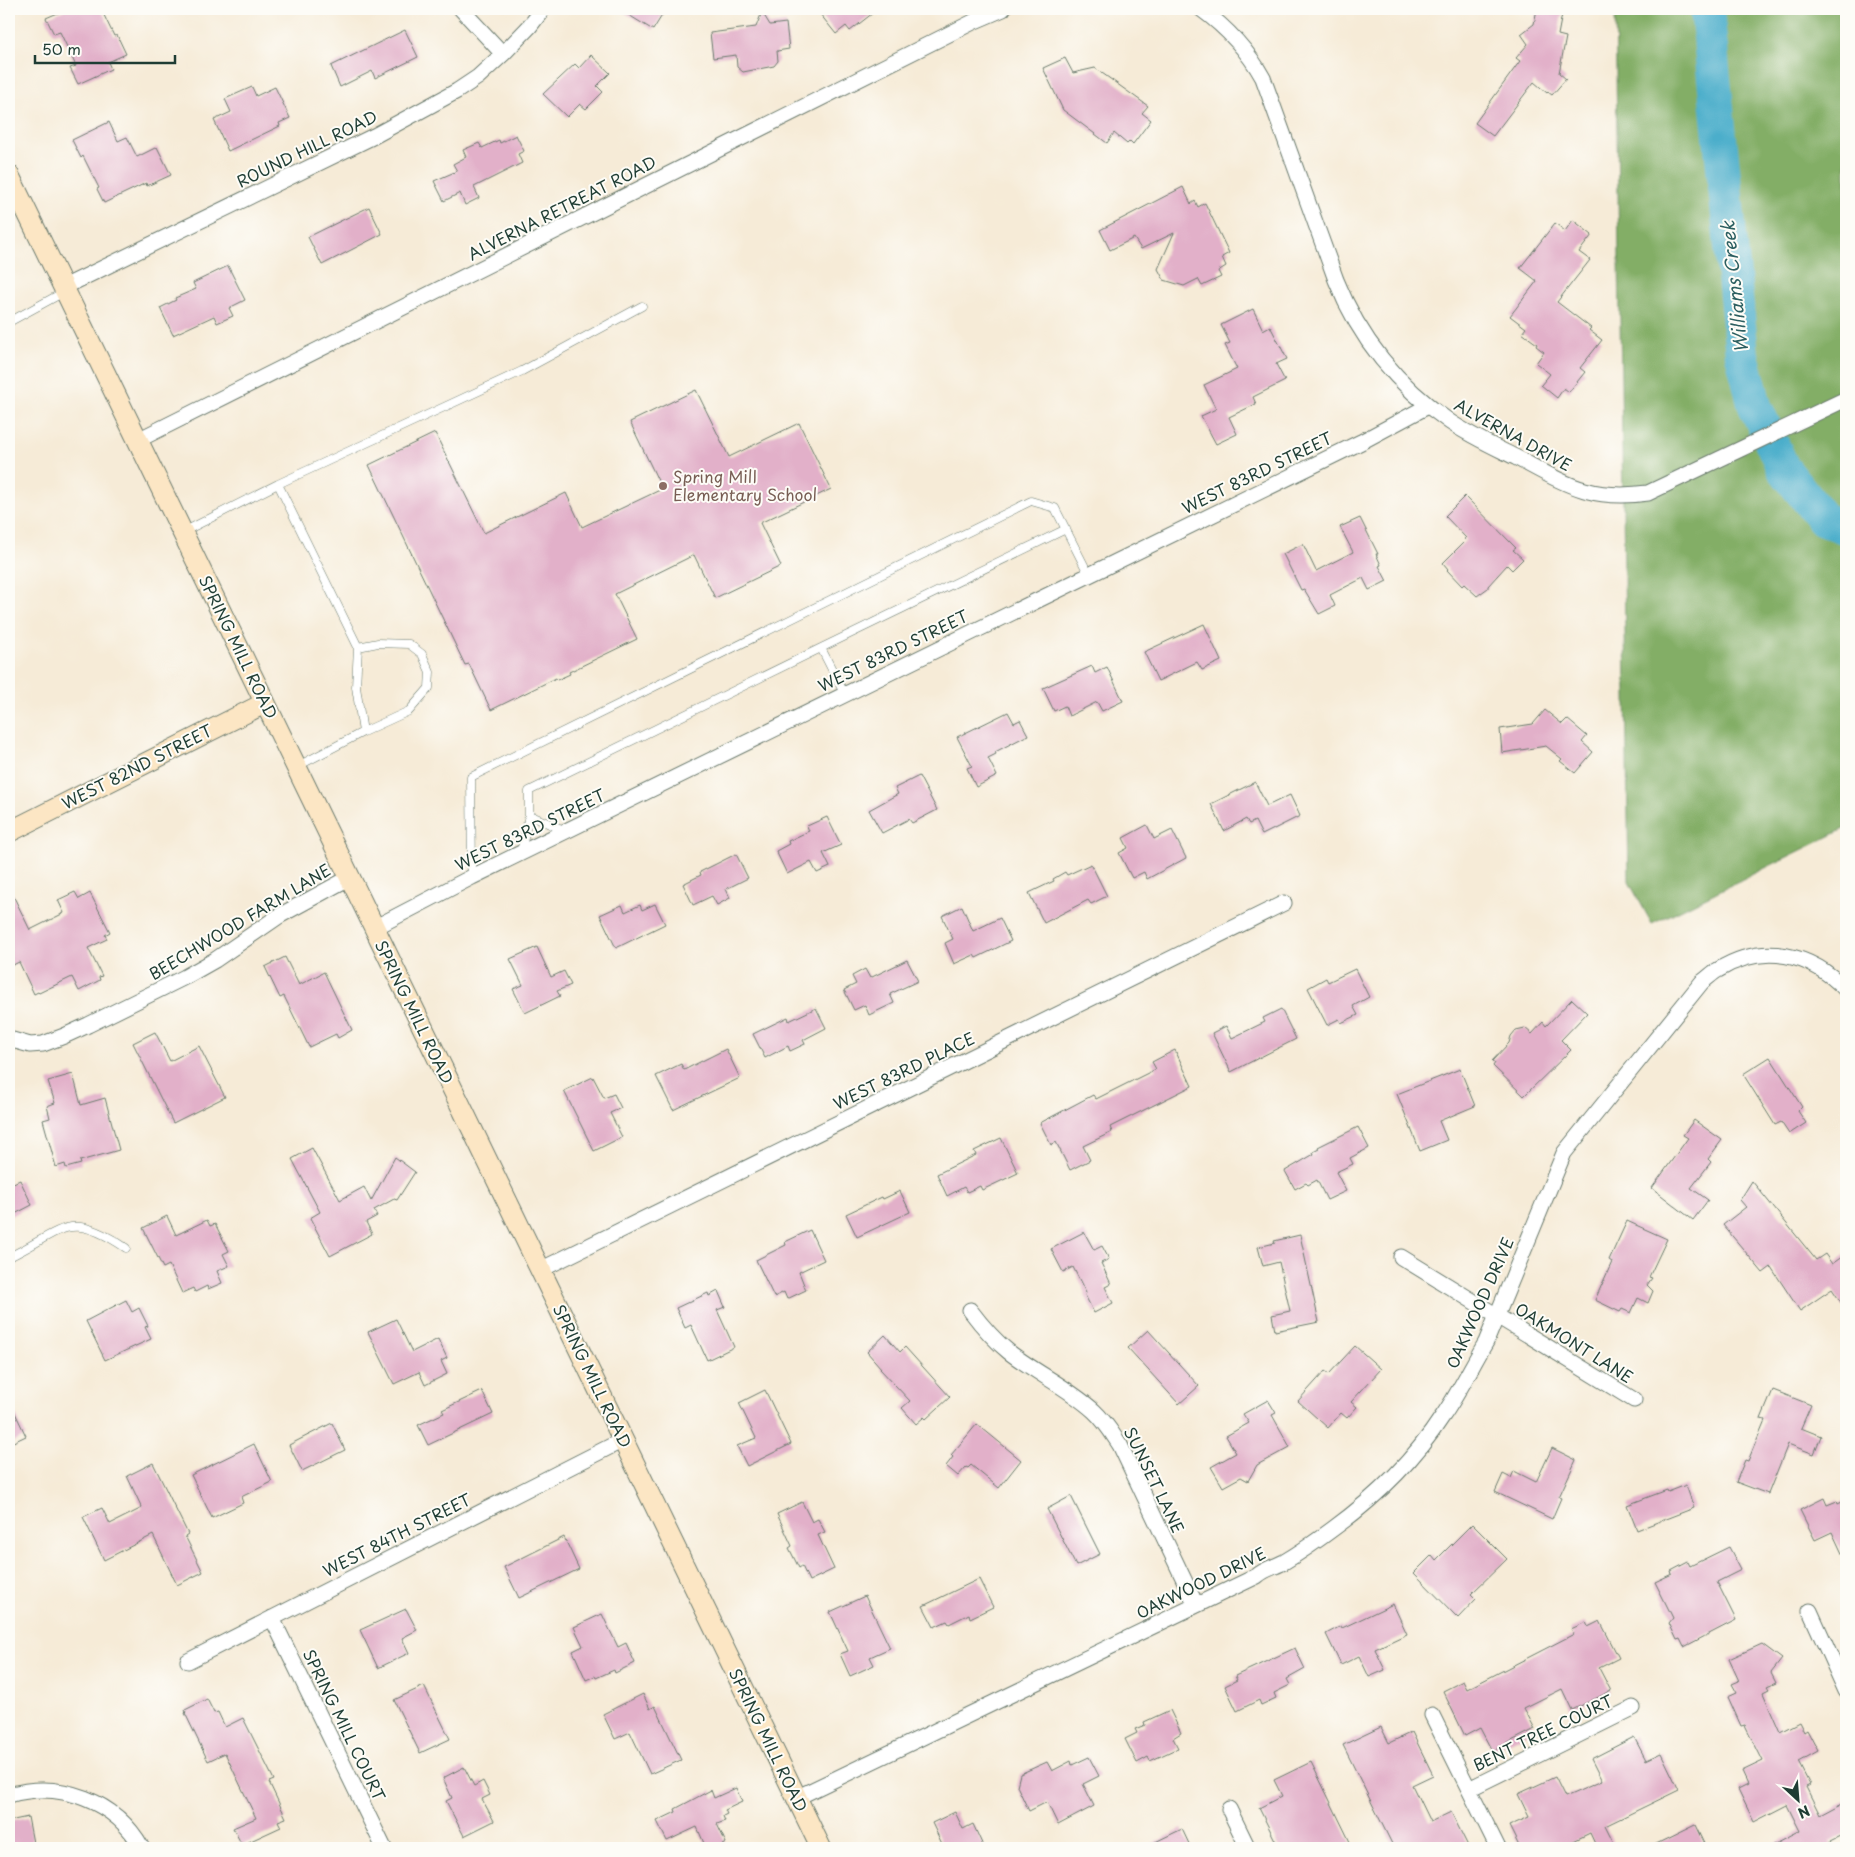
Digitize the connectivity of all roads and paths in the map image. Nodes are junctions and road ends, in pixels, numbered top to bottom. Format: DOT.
graph roads {
  1 [pos="461,9"];
  2 [pos="543,9"];
  3 [pos="1003,9"];
  4 [pos="1201,9"];
  5 [pos="502,54"];
  6 [pos="9,175"];
  7 [pos="65,289"];
  8 [pos="642,306"];
  9 [pos="9,322"];
  10 [pos="1846,399"];
  11 [pos="1428,406"];
  12 [pos="138,440"];
  13 [pos="278,484"];
  14 [pos="1066,529"];
  15 [pos="182,533"];
  16 [pos="1089,575"];
  17 [pos="358,647"];
  18 [pos="821,648"];
  19 [pos="845,695"];
  20 [pos="265,703"];
  21 [pos="363,732"];
  22 [pos="296,767"];
  23 [pos="529,815"];
  24 [pos="9,832"];
  25 [pos="566,832"];
  26 [pos="521,854"];
  27 [pos="472,877"];
  28 [pos="349,878"];
  29 [pos="1284,904"];
  30 [pos="374,928"];
  31 [pos="1846,990"];
  32 [pos="9,1039"];
  33 [pos="126,1248"];
  34 [pos="1401,1256"];
  35 [pos="9,1257"];
  36 [pos="540,1270"];
  37 [pos="970,1310"];
  38 [pos="1496,1315"];
  39 [pos="1634,1400"];
  40 [pos="623,1440"];
  41 [pos="1196,1606"];
  42 [pos="1810,1611"];
  43 [pos="272,1618"];
  44 [pos="188,1661"];
  45 [pos="1846,1690"];
  46 [pos="1633,1708"];
  47 [pos="1432,1715"];
  48 [pos="1469,1790"];
  49 [pos="9,1795"];
  50 [pos="796,1798"];
  51 [pos="1229,1809"];
  52 [pos="142,1848"];
  53 [pos="384,1848"];
  54 [pos="821,1848"];
  55 [pos="1248,1848"];
  56 [pos="1498,1848"];
  1 -- 5 [label="street"];
  2 -- 5 [label="street, ROUND HILL ROAD"];
  3 -- 12 [label="street, ALVERNA RETREAT ROAD"];
  4 -- 11 [label="street, ALVERNA DRIVE"];
  5 -- 7 [label="street, ROUND HILL ROAD"];
  6 -- 7 [label="street, SPRING MILL ROAD"];
  7 -- 9 [label="lane"];
  7 -- 12 [label="street, SPRING MILL ROAD"];
  8 -- 13 [label="lane"];
  10 -- 11 [label="street, ALVERNA DRIVE"];
  11 -- 16 [label="street, WEST 83RD STREET"];
  12 -- 15 [label="street, SPRING MILL ROAD"];
  13 -- 15 [label="lane"];
  13 -- 17 [label="lane"];
  14 -- 16 [label="lane"];
  14 -- 18 [label="lane"];
  14 -- 27 [label="lane"];
  15 -- 20 [label="street, SPRING MILL ROAD"];
  16 -- 19 [label="street, WEST 83RD STREET"];
  17 -- 21 [label="lane"];
  17 -- 21 [label="lane"];
  18 -- 19 [label="lane"];
  18 -- 23 [label="lane"];
  19 -- 25 [label="street, WEST 83RD STREET"];
  20 -- 22 [label="street, SPRING MILL ROAD"];
  20 -- 24 [label="street, WEST 82ND STREET"];
  21 -- 22 [label="lane"];
  22 -- 28 [label="street, SPRING MILL ROAD"];
  23 -- 25 [label="lane"];
  23 -- 26 [label="lane"];
  25 -- 26 [label="street, WEST 83RD STREET"];
  26 -- 27 [label="street, WEST 83RD STREET"];
  27 -- 30 [label="street, WEST 83RD STREET"];
  28 -- 30 [label="street, SPRING MILL ROAD"];
  28 -- 32 [label="street, BEECHWOOD FARM LANE"];
  29 -- 36 [label="street, WEST 83RD PLACE"];
  30 -- 36 [label="street, SPRING MILL ROAD"];
  31 -- 38 [label="street, OAKWOOD DRIVE"];
  33 -- 35 [label="lane"];
  34 -- 38 [label="street, OAKMONT LANE"];
  36 -- 40 [label="street, SPRING MILL ROAD"];
  37 -- 41 [label="street, SUNSET LANE"];
  38 -- 39 [label="street, OAKMONT LANE"];
  38 -- 41 [label="street, OAKWOOD DRIVE"];
  40 -- 43 [label="street, WEST 84TH STREET"];
  40 -- 50 [label="street, SPRING MILL ROAD"];
  41 -- 50 [label="street, OAKWOOD DRIVE"];
  42 -- 45 [label="street"];
  43 -- 44 [label="street, WEST 84TH STREET"];
  43 -- 53 [label="street, SPRING MILL COURT"];
  46 -- 48 [label="street, BENT TREE COURT"];
  47 -- 48 [label="street, BENT TREE COURT"];
  48 -- 56 [label="street, BENT TREE COURT"];
  49 -- 52 [label="street"];
  50 -- 54 [label="street, SPRING MILL ROAD"];
  51 -- 55 [label="street"];
}
